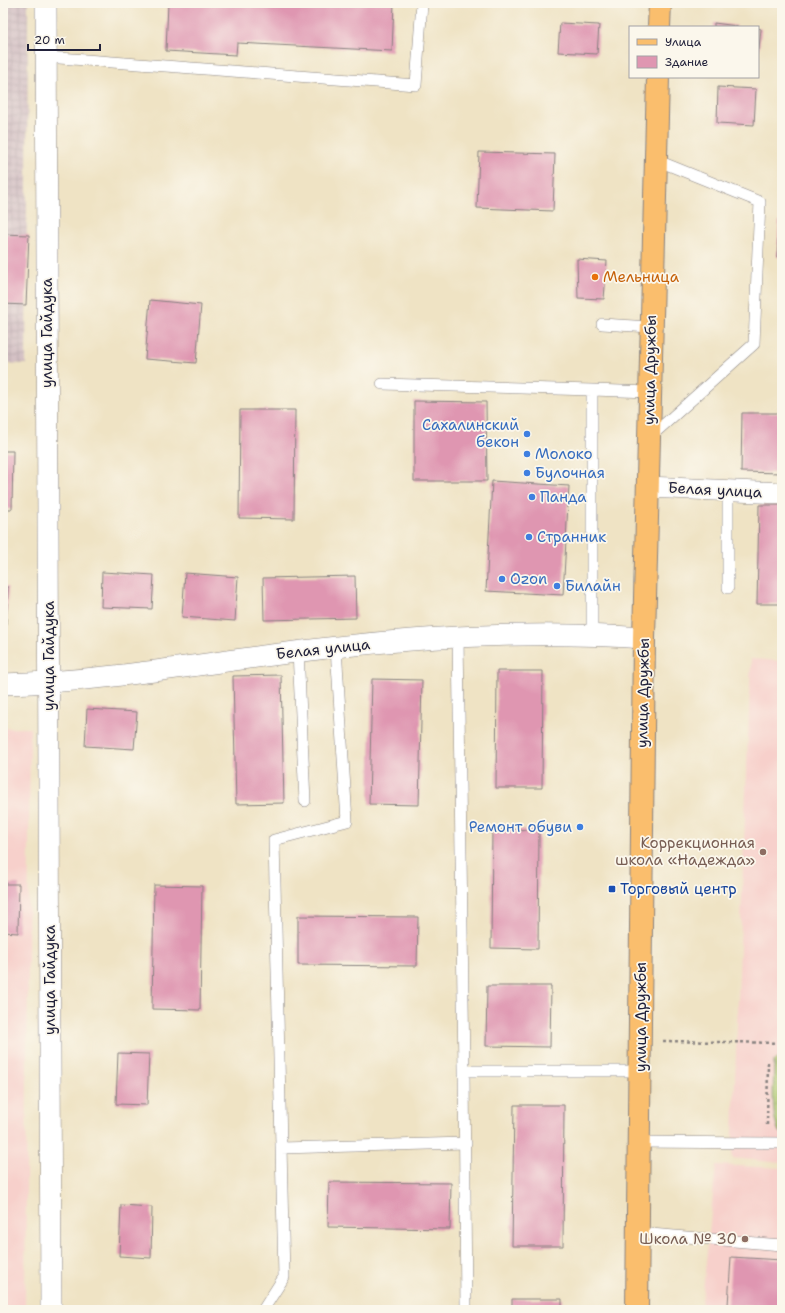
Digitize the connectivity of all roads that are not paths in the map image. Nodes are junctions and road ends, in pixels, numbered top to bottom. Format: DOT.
graph roads {
  1 [pos="46,3"];
  2 [pos="422,3"];
  3 [pos="660,3"];
  4 [pos="659,26"];
  5 [pos="46,57"];
  6 [pos="658,78"];
  7 [pos="656,160"];
  8 [pos="602,324"];
  9 [pos="650,327"];
  10 [pos="382,384"];
  11 [pos="592,390"];
  12 [pos="650,392"];
  13 [pos="649,437"];
  14 [pos="648,487"];
  15 [pos="728,491"];
  16 [pos="782,493"];
  17 [pos="728,588"];
  18 [pos="592,634"];
  19 [pos="458,636"];
  20 [pos="644,638"];
  21 [pos="336,648"];
  22 [pos="298,651"];
  23 [pos="49,683"];
  24 [pos="3,684"];
  25 [pos="305,801"];
  26 [pos="464,1071"];
  27 [pos="640,1071"];
  28 [pos="639,1142"];
  29 [pos="466,1143"];
  30 [pos="782,1144"];
  31 [pos="281,1148"];
  32 [pos="639,1233"];
  33 [pos="782,1245"];
  34 [pos="51,1310"];
  35 [pos="262,1310"];
  36 [pos="466,1310"];
  37 [pos="637,1310"];
  1 -- 5 [label="street, улица Гайдука"];
  2 -- 5 [label="lane"];
  3 -- 4 [label="main road"];
  5 -- 23 [label="street, улица Гайдука"];
  6 -- 7 [label="main road, улица Дружбы"];
  7 -- 9 [label="main road, улица Дружбы"];
  7 -- 13 [label="lane"];
  8 -- 9 [label="lane"];
  9 -- 12 [label="main road, улица Дружбы"];
  10 -- 11 [label="lane"];
  11 -- 12 [label="lane"];
  11 -- 18 [label="lane"];
  12 -- 13 [label="main road, улица Дружбы"];
  13 -- 14 [label="main road, улица Дружбы"];
  14 -- 15 [label="street, Белая улица"];
  14 -- 20 [label="main road, улица Дружбы"];
  15 -- 16 [label="street, Белая улица"];
  15 -- 17 [label="lane"];
  18 -- 19 [label="street, Белая улица"];
  18 -- 20 [label="street, Белая улица"];
  19 -- 21 [label="street, Белая улица"];
  19 -- 26 [label="lane"];
  20 -- 27 [label="main road, улица Дружбы"];
  21 -- 22 [label="street, Белая улица"];
  21 -- 31 [label="lane"];
  22 -- 23 [label="street, Белая улица"];
  22 -- 25 [label="lane"];
  23 -- 24 [label="street, Белая улица"];
  23 -- 34 [label="street, улица Гайдука"];
  26 -- 27 [label="lane"];
  26 -- 29 [label="lane"];
  27 -- 28 [label="main road, улица Дружбы"];
  28 -- 30 [label="lane"];
  28 -- 32 [label="main road, улица Дружбы"];
  29 -- 31 [label="lane"];
  29 -- 36 [label="lane"];
  31 -- 35 [label="lane"];
  32 -- 33 [label="lane"];
  32 -- 37 [label="main road, улица Дружбы"];
}
